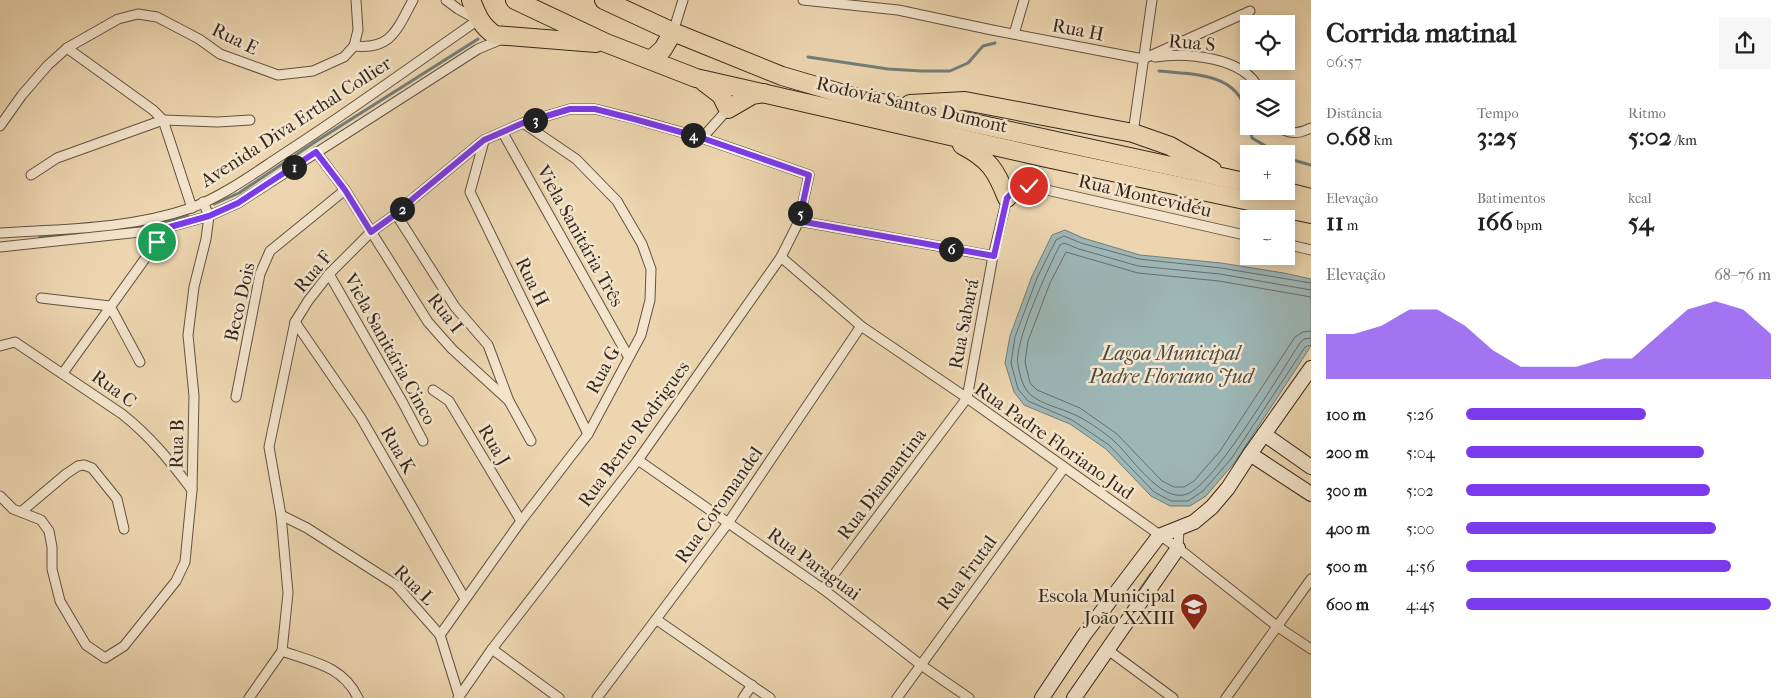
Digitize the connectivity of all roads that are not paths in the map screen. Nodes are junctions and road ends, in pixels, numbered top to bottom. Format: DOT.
graph roads {
  1 [pos="356,0"];
  2 [pos="413,0"];
  3 [pos="446,0"];
  4 [pos="471,0"];
  5 [pos="514,0"];
  6 [pos="604,0"];
  7 [pos="683,0"];
  8 [pos="803,0"];
  9 [pos="900,0"];
  10 [pos="1024,0"];
  11 [pos="1152,0"];
  12 [pos="898,10"];
  13 [pos="1250,11"];
  14 [pos="478,20"];
  15 [pos="673,32"];
  16 [pos="1014,34"];
  17 [pos="509,36"];
  18 [pos="606,43"];
  19 [pos="354,46"];
  20 [pos="67,48"];
  21 [pos="1142,59"];
  22 [pos="651,60"];
  23 [pos="696,78"];
  24 [pos="1252,80"];
  25 [pos="767,93"];
  26 [pos="889,106"];
  27 [pos="728,109"];
  28 [pos="163,120"];
  29 [pos="250,120"];
  30 [pos="523,123"];
  31 [pos="0,126"];
  32 [pos="1311,128"];
  33 [pos="503,132"];
  34 [pos="936,133"];
  35 [pos="1134,133"];
  36 [pos="1295,133"];
  37 [pos="702,138"];
  38 [pos="484,140"];
  39 [pos="316,152"];
  40 [pos="31,175"];
  41 [pos="809,175"];
  42 [pos="1229,179"];
  43 [pos="1240,181"];
  44 [pos="345,190"];
  45 [pos="1295,194"];
  46 [pos="1007,198"];
  47 [pos="1311,198"];
  48 [pos="203,202"];
  49 [pos="192,208"];
  50 [pos="396,214"];
  51 [pos="1311,214"];
  52 [pos="209,216"];
  53 [pos="799,221"];
  54 [pos="159,230"];
  55 [pos="0,232"];
  56 [pos="371,232"];
  57 [pos="1240,234"];
  58 [pos="1295,246"];
  59 [pos="0,247"];
  60 [pos="1311,250"];
  61 [pos="994,256"];
  62 [pos="781,257"];
  63 [pos="329,274"];
  64 [pos="41,298"];
  65 [pos="110,306"];
  66 [pos="295,322"];
  67 [pos="860,326"];
  68 [pos="0,346"];
  69 [pos="628,356"];
  70 [pos="140,362"];
  71 [pos="1311,368"];
  72 [pos="63,373"];
  73 [pos="434,390"];
  74 [pos="236,398"];
  75 [pos="967,398"];
  76 [pos="509,401"];
  77 [pos="588,434"];
  78 [pos="1264,434"];
  79 [pos="423,441"];
  80 [pos="531,441"];
  81 [pos="1250,454"];
  82 [pos="638,460"];
  83 [pos="1311,467"];
  84 [pos="1064,468"];
  85 [pos="192,490"];
  86 [pos="1311,494"];
  87 [pos="0,496"];
  88 [pos="21,512"];
  89 [pos="281,515"];
  90 [pos="521,521"];
  91 [pos="728,523"];
  92 [pos="124,529"];
  93 [pos="1180,529"];
  94 [pos="1159,536"];
  95 [pos="1178,548"];
  96 [pos="1311,579"];
  97 [pos="823,588"];
  98 [pos="465,599"];
  99 [pos="657,620"];
  100 [pos="1278,627"];
  101 [pos="440,635"];
  102 [pos="492,649"];
  103 [pos="1311,649"];
  104 [pos="1108,650"];
  105 [pos="282,651"];
  106 [pos="921,665"];
  107 [pos="752,685"];
  108 [pos="459,697"];
  109 [pos="250,698"];
  110 [pos="358,698"];
  111 [pos="559,698"];
  112 [pos="597,698"];
  113 [pos="743,698"];
  114 [pos="770,698"];
  115 [pos="897,698"];
  116 [pos="969,698"];
  117 [pos="1042,698"];
  118 [pos="1074,698"];
  119 [pos="1173,698"];
  120 [pos="1226,698"];
  1 -- 19 [label="street"];
  2 -- 19 [label="street"];
  3 -- 14 [label="street"];
  4 -- 14 [label="highway"];
  5 -- 18 [label="highway, Rodovia Santos Dumont"];
  6 -- 15 [label="highway, Rodovia Santos Dumont"];
  7 -- 15 [label="street"];
  8 -- 12 [label="street, Rua H"];
  9 -- 12 [label="street"];
  10 -- 16 [label="street"];
  11 -- 21 [label="street"];
  12 -- 16 [label="street, Rua H"];
  13 -- 21 [label="street"];
  14 -- 17 [label="highway"];
  14 -- 48 [label="street, Avenida Diva Erthal Collier"];
  15 -- 22 [label="highway"];
  15 -- 26 [label="highway, Rodovia Santos Dumont"];
  16 -- 21 [label="street, Rua H"];
  17 -- 18 [label="highway"];
  17 -- 39 [label="street, Avenida Diva Erthal Collier"];
  18 -- 22 [label="highway, Rodovia Santos Dumont"];
  19 -- 20 [label="street, Rua E"];
  20 -- 28 [label="street"];
  20 -- 31 [label="street, Rua E"];
  21 -- 24 [label="street, Rua S"];
  21 -- 35 [label="street"];
  22 -- 23 [label="highway, Rodovia Santos Dumont"];
  23 -- 25 [label="highway, Rodovia Santos Dumont"];
  23 -- 27 [label="highway"];
  25 -- 27 [label="highway"];
  25 -- 34 [label="highway, Rodovia Santos Dumont"];
  26 -- 35 [label="highway"];
  26 -- 42 [label="highway, Rodovia Santos Dumont"];
  27 -- 37 [label="street"];
  28 -- 29 [label="street"];
  28 -- 40 [label="street"];
  28 -- 49 [label="street"];
  30 -- 33 [label="street, Rua F"];
  30 -- 37 [label="street, Rua F"];
  30 -- 69 [label="street, Rua G"];
  32 -- 36 [label="street"];
  33 -- 38 [label="street, Rua F"];
  33 -- 69 [label="street, Viela Sanitária Três"];
  34 -- 46 [label="highway"];
  34 -- 51 [label="highway, Rodovia Santos Dumont"];
  35 -- 42 [label="highway"];
  37 -- 41 [label="street, Rua F"];
  38 -- 50 [label="street, Rua F"];
  38 -- 77 [label="street, Rua H"];
  39 -- 44 [label="street, Rua I"];
  39 -- 52 [label="street, Avenida Diva Erthal Collier"];
  41 -- 53 [label="street, Rua Bento Rodrigues"];
  42 -- 43 [label="highway, Rodovia Santos Dumont"];
  44 -- 56 [label="street, Rua I"];
  44 -- 74 [label="street, Beco Dois"];
  45 -- 47 [label="highway"];
  46 -- 57 [label="street, Rua Montevidéu"];
  46 -- 61 [label="street, Rua Sabará"];
  48 -- 49 [label="street, Avenida Diva Erthal Collier"];
  48 -- 52 [label="street"];
  49 -- 55 [label="street, Avenida Diva Erthal Collier"];
  50 -- 56 [label="street, Rua F"];
  50 -- 76 [label="street"];
  52 -- 54 [label="street, Avenida Diva Erthal Collier"];
  52 -- 85 [label="street, Rua B"];
  53 -- 61 [label="street"];
  53 -- 62 [label="street, Rua Bento Rodrigues"];
  54 -- 59 [label="street, Avenida Diva Erthal Collier"];
  54 -- 65 [label="street"];
  56 -- 63 [label="street, Rua F"];
  56 -- 76 [label="street, Rua I"];
  58 -- 60 [label="street"];
  61 -- 75 [label="street, Rua Sabará"];
  62 -- 67 [label="street, Rua Padre Floriano Jud"];
  62 -- 82 [label="street, Rua Bento Rodrigues"];
  63 -- 66 [label="street, Rua F"];
  63 -- 79 [label="street, Viela Sanitária Cinco"];
  64 -- 65 [label="street"];
  65 -- 70 [label="street"];
  65 -- 72 [label="street"];
  66 -- 89 [label="street, Rua F"];
  66 -- 98 [label="street, Rua K"];
  67 -- 75 [label="street, Rua Padre Floriano Jud"];
  67 -- 91 [label="street, Rua Coromandel"];
  68 -- 72 [label="street, Rua C"];
  69 -- 77 [label="street, Rua G"];
  71 -- 78 [label="street"];
  72 -- 85 [label="street, Rua C"];
  73 -- 90 [label="street, Rua J"];
  75 -- 84 [label="street, Rua Padre Floriano Jud"];
  75 -- 97 [label="street, Rua Diamantina"];
  76 -- 80 [label="street"];
  77 -- 90 [label="street, Rua G"];
  78 -- 81 [label="street"];
  78 -- 83 [label="street"];
  81 -- 86 [label="street"];
  81 -- 93 [label="street"];
  82 -- 91 [label="street, Rua Paraguai"];
  82 -- 102 [label="street, Rua Bento Rodrigues"];
  84 -- 94 [label="street, Rua Padre Floriano Jud"];
  84 -- 106 [label="street, Rua Frutal"];
  85 -- 88 [label="street, Rua B"];
  87 -- 88 [label="street"];
  88 -- 92 [label="street"];
  89 -- 101 [label="street, Rua L"];
  89 -- 105 [label="street, Rua F"];
  90 -- 98 [label="street, Rua G"];
  91 -- 97 [label="street, Rua Paraguai"];
  91 -- 99 [label="street, Rua Coromandel"];
  93 -- 94 [label="street"];
  93 -- 95 [label="street"];
  94 -- 95 [label="street, Rua Padre Floriano Jud"];
  94 -- 117 [label="street"];
  95 -- 100 [label="street, Rua Padre Floriano Jud"];
  95 -- 104 [label="street"];
  96 -- 100 [label="street"];
  97 -- 106 [label="street, Rua Paraguai"];
  98 -- 101 [label="street, Rua G"];
  99 -- 107 [label="street"];
  99 -- 112 [label="street, Rua Coromandel"];
  100 -- 103 [label="street, Rua Padre Floriano Jud"];
  100 -- 120 [label="street"];
  101 -- 108 [label="street, Rua L"];
  102 -- 108 [label="street, Rua Bento Rodrigues"];
  102 -- 111 [label="street"];
  104 -- 118 [label="street"];
  104 -- 119 [label="street"];
  105 -- 109 [label="street, Rua F"];
  105 -- 110 [label="street"];
  106 -- 115 [label="street, Rua Frutal"];
  106 -- 116 [label="street, Rua Paraguai"];
  107 -- 113 [label="street"];
  107 -- 114 [label="street"];
}
